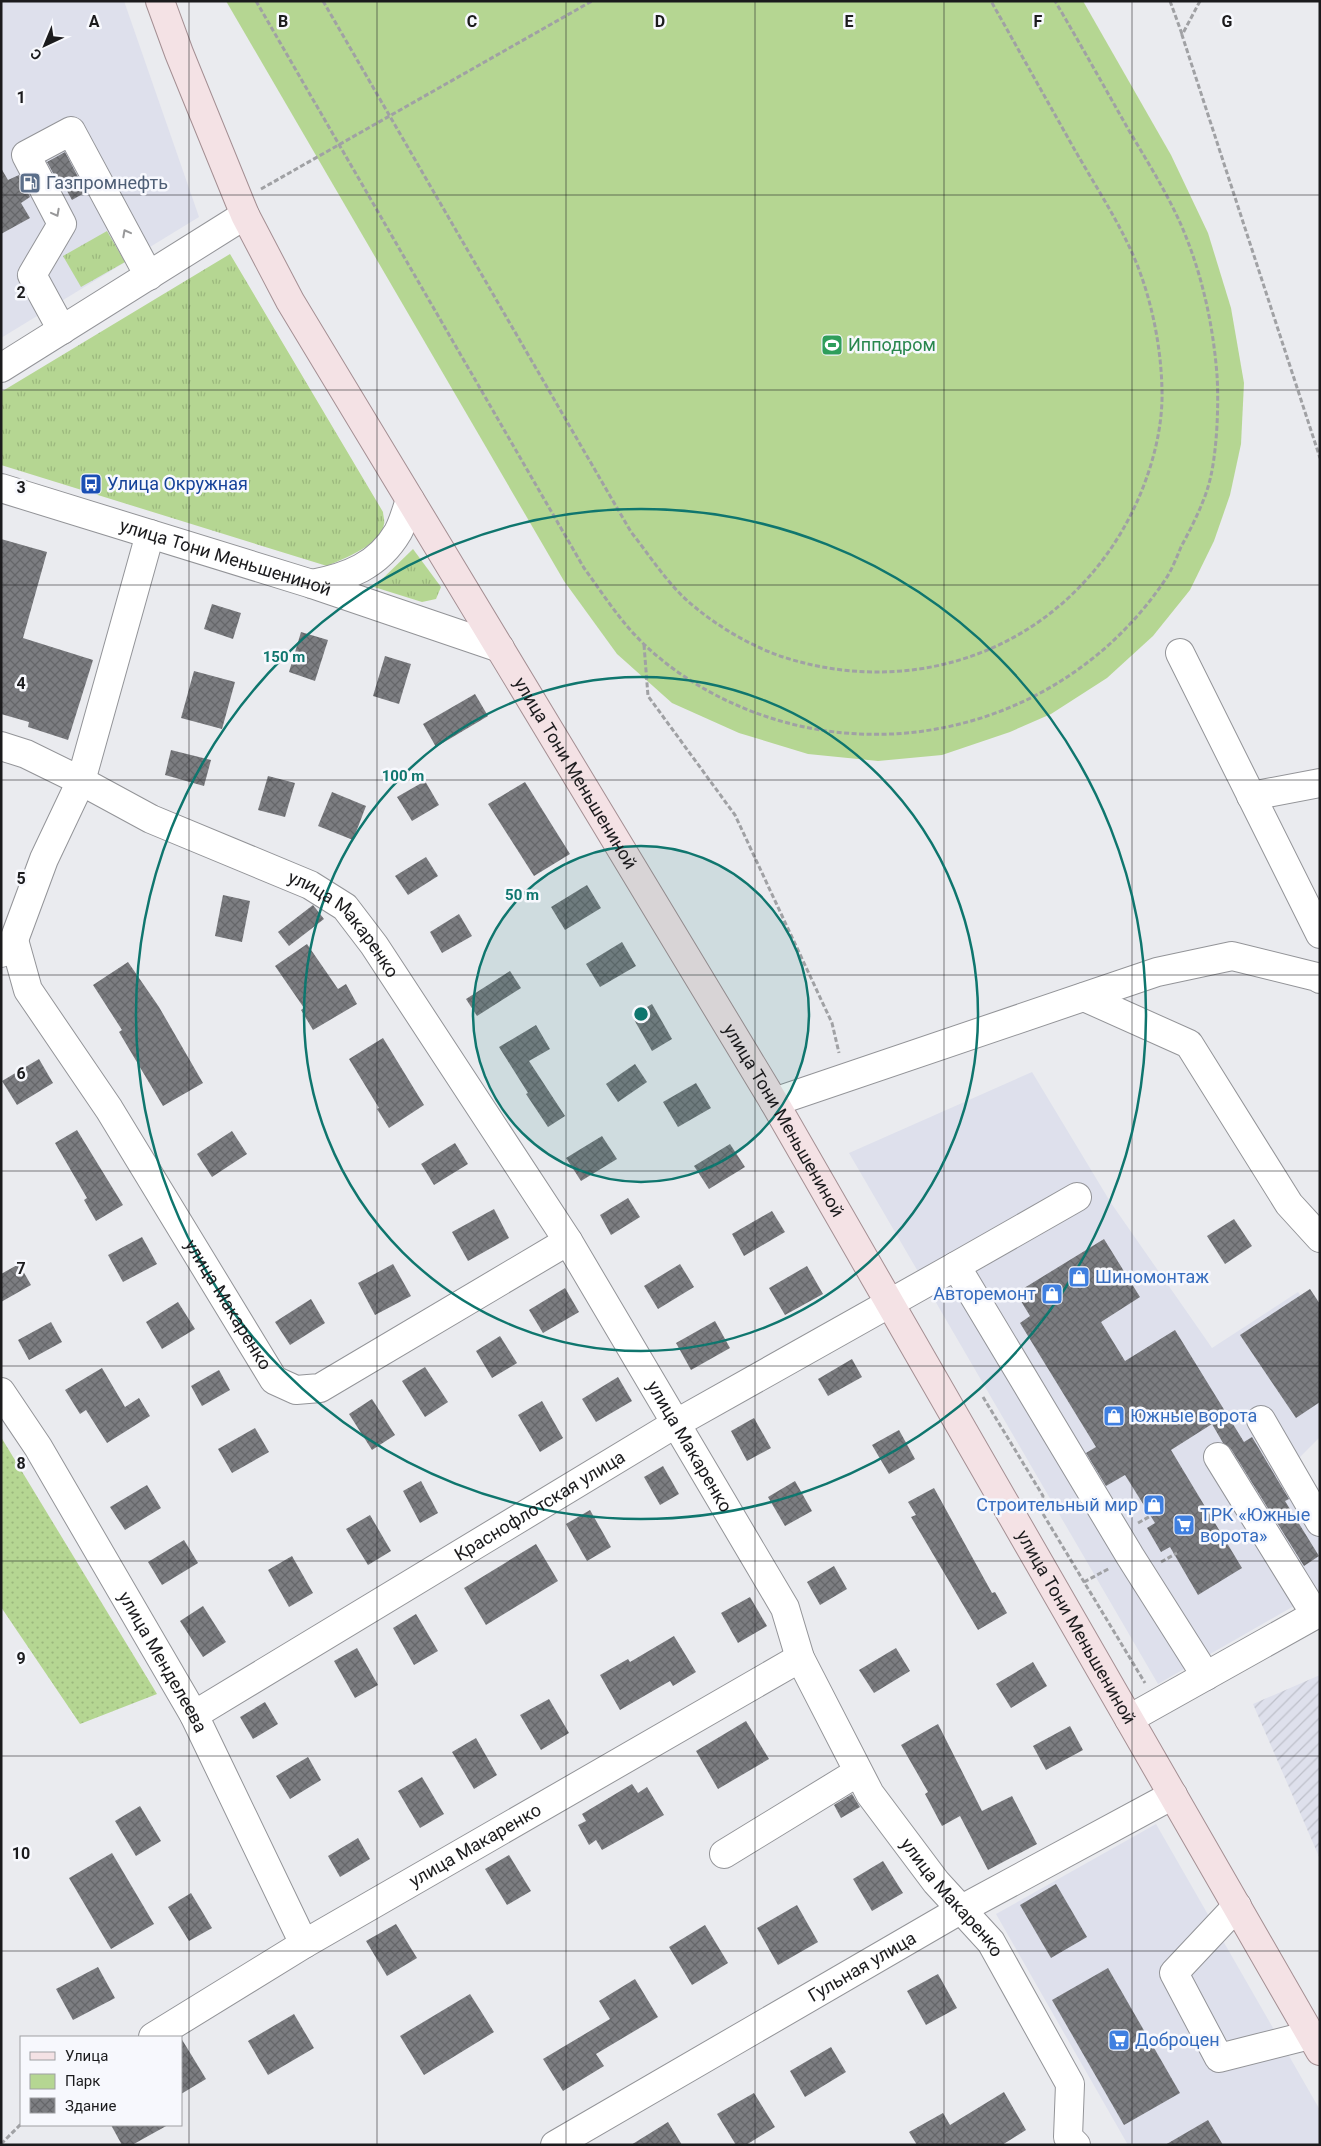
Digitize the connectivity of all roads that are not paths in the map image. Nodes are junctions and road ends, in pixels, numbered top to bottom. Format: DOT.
graph roads {
  1 [pos="160,1"];
  2 [pos="242,208"];
  3 [pos="149,276"];
  4 [pos="62,330"];
  5 [pos="4,360"];
  6 [pos="1,488"];
  7 [pos="410,500"];
  8 [pos="150,534"];
  9 [pos="312,584"];
  10 [pos="500,648"];
  11 [pos="1180,653"];
  12 [pos="1,746"];
  13 [pos="81,781"];
  14 [pos="1320,783"];
  15 [pos="1251,796"];
  16 [pos="1320,934"];
  17 [pos="7,947"];
  18 [pos="1320,979"];
  19 [pos="1084,997"];
  20 [pos="774,1102"];
  21 [pos="1077,1197"];
  22 [pos="1320,1238"];
  23 [pos="568,1241"];
  24 [pos="956,1266"];
  25 [pos="890,1304"];
  26 [pos="1,1392"];
  27 [pos="1261,1420"];
  28 [pos="676,1424"];
  29 [pos="1218,1457"];
  30 [pos="1320,1522"];
  31 [pos="1317,1613"];
  32 [pos="800,1658"];
  33 [pos="1206,1676"];
  34 [pos="194,1715"];
  35 [pos="1129,1719"];
  36 [pos="858,1772"];
  37 [pos="1173,1794"];
  38 [pos="724,1854"];
  39 [pos="1237,1906"];
  40 [pos="960,1910"];
  41 [pos="304,1944"];
  42 [pos="155,2036"];
  43 [pos="1315,2043"];
  44 [pos="1067,2142"];
  45 [pos="555,2145"];
  1 -- 2 [label="main road"];
  2 -- 3 [label="street"];
  2 -- 7 [label="main road"];
  3 -- 4 [label="street"];
  3 -- 4 [label="street, one-way"];
  4 -- 5 [label="street"];
  6 -- 8 [label="street, улица Тони Меньшениной"];
  7 -- 9 [label="street"];
  7 -- 10 [label="main road"];
  8 -- 9 [label="street, улица Тони Меньшениной"];
  8 -- 13 [label="street"];
  9 -- 10 [label="street, улица Тони Меньшениной"];
  10 -- 20 [label="main road, улица Тони Меньшениной"];
  11 -- 15 [label="street"];
  12 -- 13 [label="street, улица Макаренко"];
  13 -- 17 [label="street"];
  13 -- 23 [label="street, улица Макаренко"];
  14 -- 15 [label="street"];
  15 -- 16 [label="street"];
  17 -- 23 [label="street, улица Макаренко"];
  18 -- 19 [label="street"];
  19 -- 20 [label="street"];
  19 -- 22 [label="street"];
  20 -- 25 [label="main road, улица Тони Меньшениной"];
  21 -- 24 [label="street, Краснофлотская улица"];
  23 -- 28 [label="street, улица Макаренко"];
  24 -- 25 [label="street, Краснофлотская улица"];
  24 -- 33 [label="street"];
  25 -- 28 [label="street, Краснофлотская улица"];
  25 -- 35 [label="main road, улица Тони Меньшениной"];
  26 -- 34 [label="street, улица Менделеева"];
  27 -- 30 [label="street"];
  28 -- 32 [label="street, улица Макаренко"];
  28 -- 34 [label="street, Краснофлотская улица"];
  29 -- 31 [label="street"];
  31 -- 33 [label="street"];
  32 -- 36 [label="street, улица Макаренко"];
  32 -- 41 [label="street, улица Макаренко"];
  33 -- 35 [label="street"];
  34 -- 41 [label="street, улица Менделеева"];
  35 -- 37 [label="main road, улица Тони Меньшениной"];
  36 -- 38 [label="street"];
  36 -- 40 [label="street, улица Макаренко"];
  37 -- 39 [label="main road, улица Тони Меньшениной"];
  37 -- 40 [label="street, Гульная улица"];
  39 -- 43 [label="main road, улица Тони Меньшениной"];
  39 -- 43 [label="street"];
  40 -- 44 [label="street, улица Макаренко"];
  40 -- 45 [label="street, Гульная улица"];
  41 -- 42 [label="street, улица Макаренко"];
}
